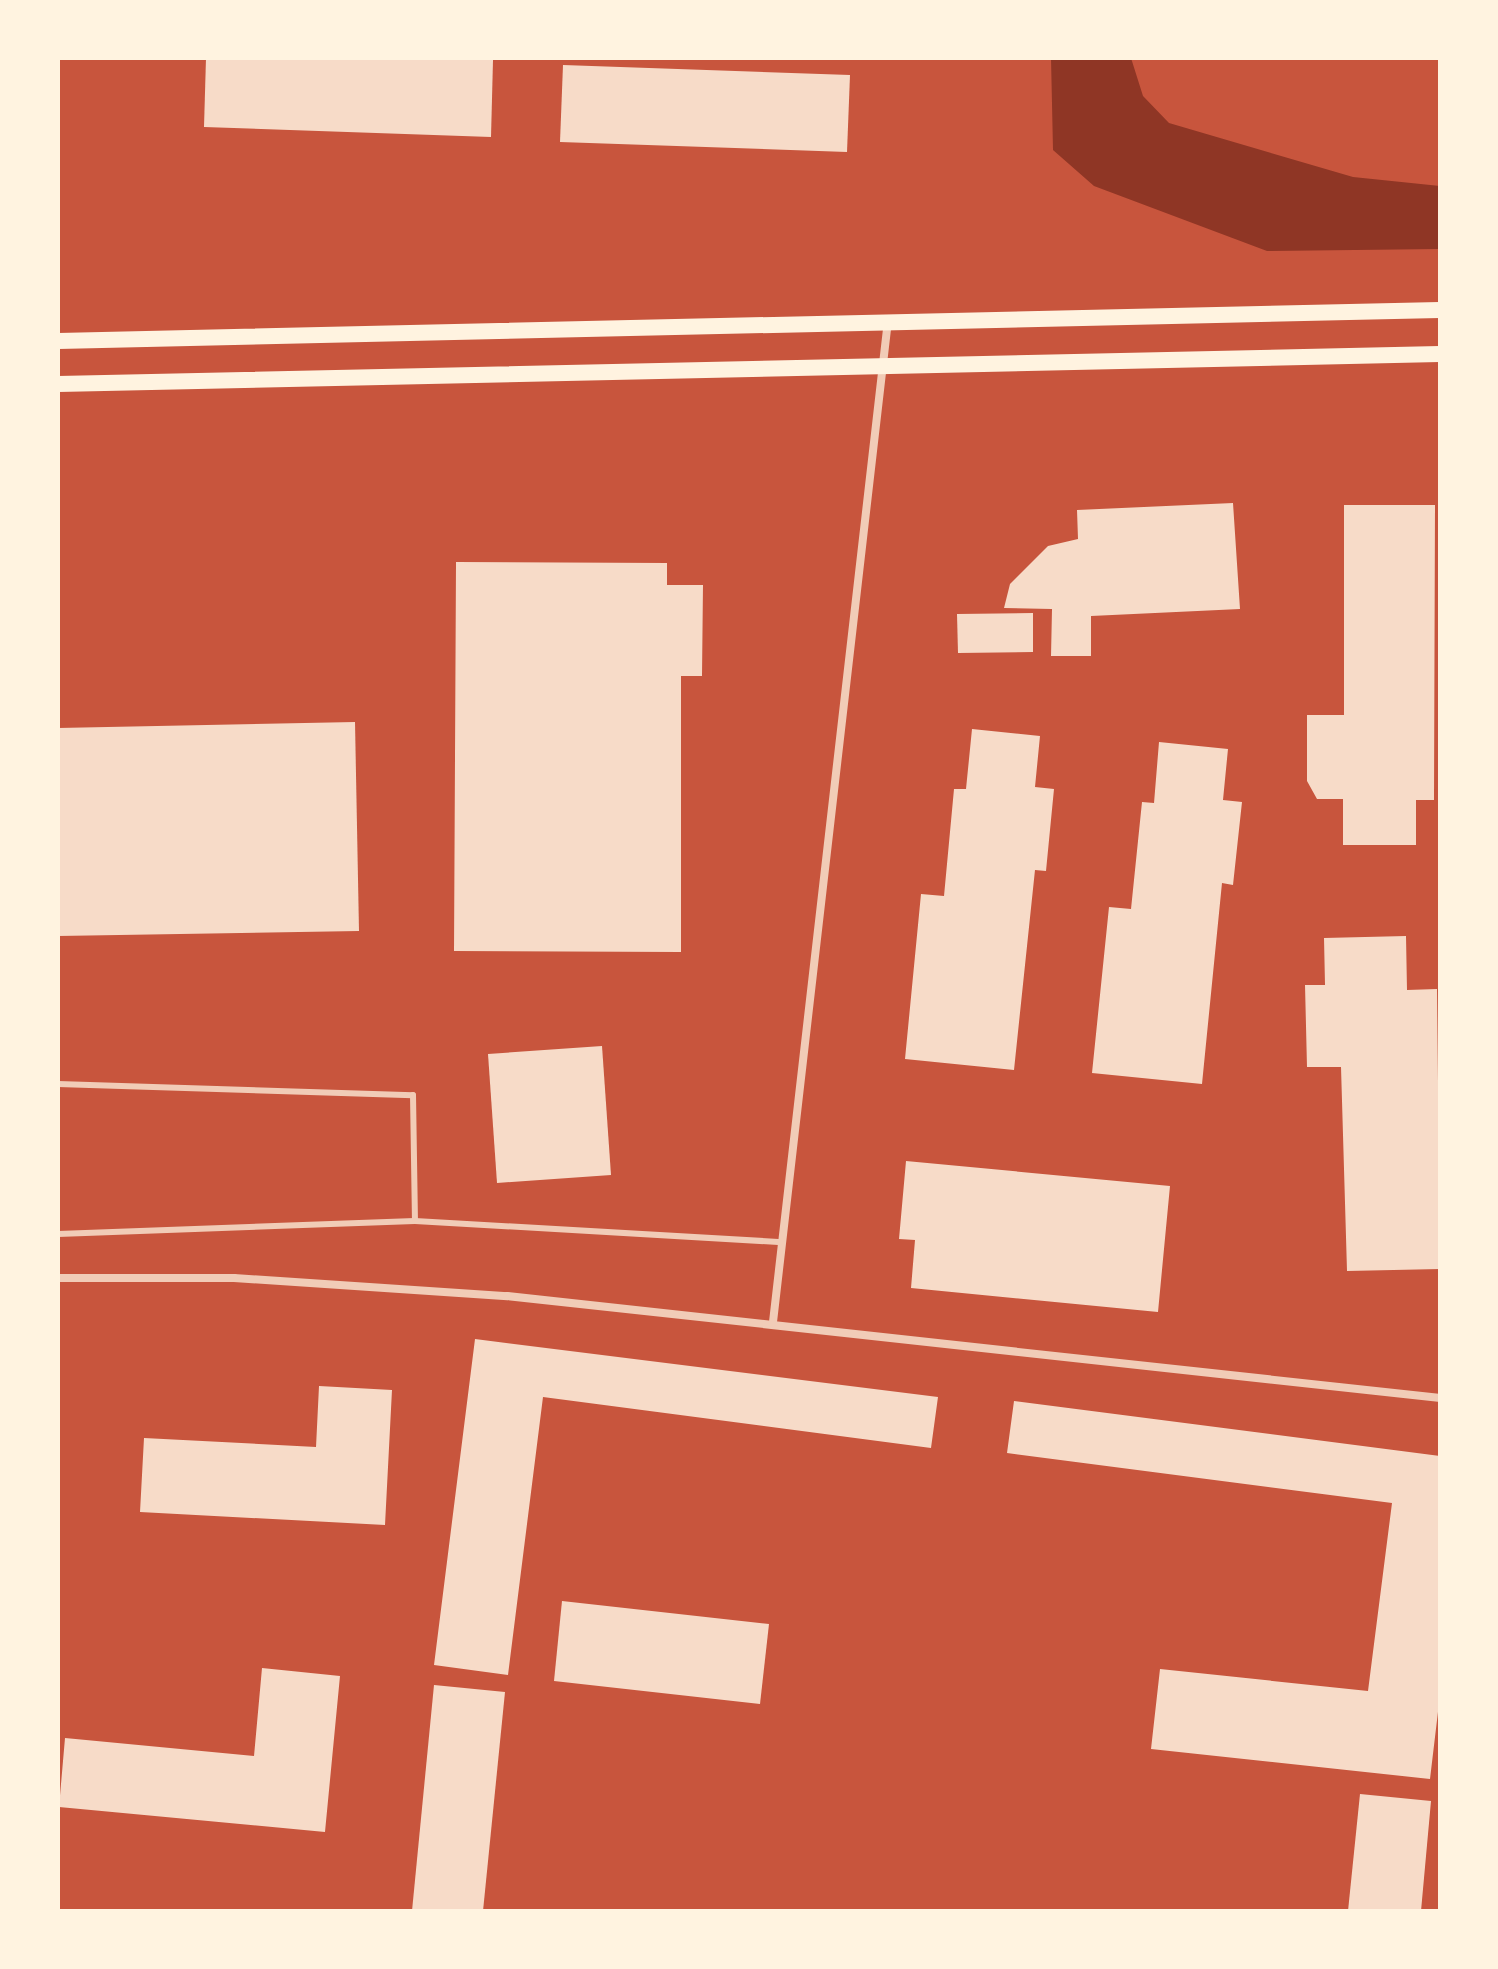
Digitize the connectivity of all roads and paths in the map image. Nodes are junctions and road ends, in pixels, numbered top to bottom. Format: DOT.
graph roads {
  1 [pos="1440,310"];
  2 [pos="888,320"];
  3 [pos="58,341"];
  4 [pos="1440,354"];
  5 [pos="885,364"];
  6 [pos="58,384"];
  7 [pos="58,1084"];
  8 [pos="415,1221"];
  9 [pos="58,1234"];
  10 [pos="782,1242"];
  11 [pos="58,1278"];
  12 [pos="773,1322"];
  13 [pos="1440,1398"];
  1 -- 2 [label="main road"];
  2 -- 3 [label="main road"];
  2 -- 5 [label="street"];
  4 -- 5 [label="main road"];
  5 -- 6 [label="main road"];
  5 -- 10 [label="street"];
  7 -- 8 [label="lane"];
  8 -- 9 [label="lane"];
  8 -- 10 [label="lane"];
  10 -- 12 [label="street"];
  11 -- 12 [label="street"];
  12 -- 13 [label="street"];
}
